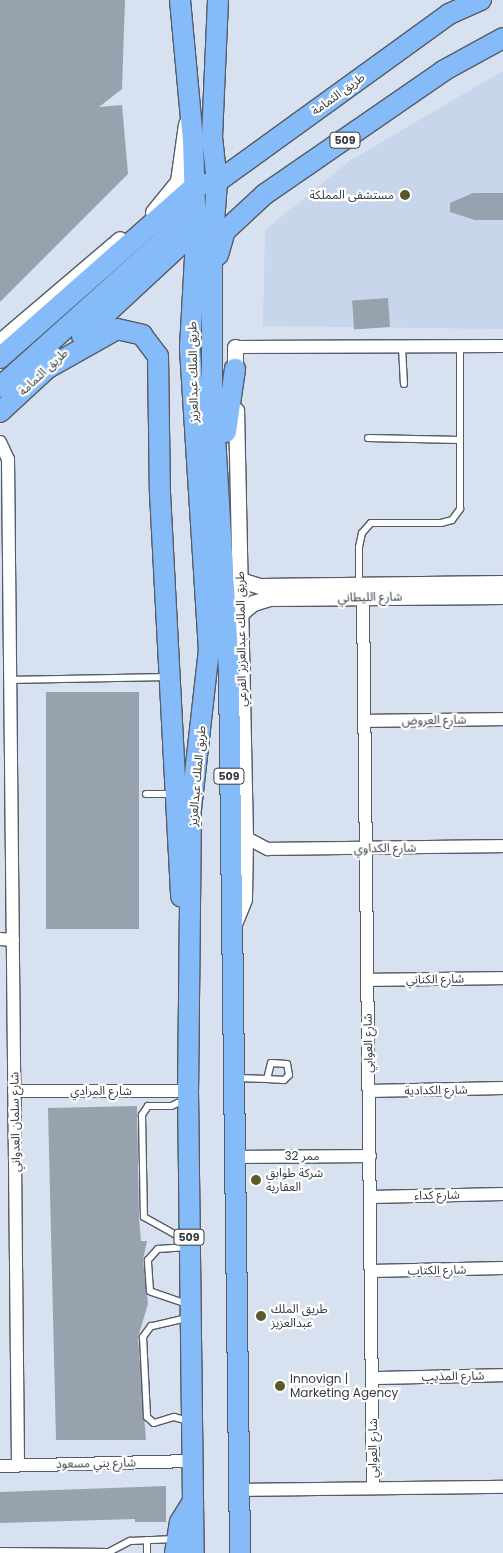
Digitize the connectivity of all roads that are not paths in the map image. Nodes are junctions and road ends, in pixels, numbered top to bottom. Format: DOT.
graph roads {
  1 [pos="180,0"];
  2 [pos="218,0"];
  3 [pos="480,0"];
  4 [pos="503,38"];
  5 [pos="190,86"];
  6 [pos="217,182"];
  7 [pos="195,186"];
  8 [pos="196,221"];
  9 [pos="214,266"];
  10 [pos="0,341"];
  11 [pos="460,346"];
  12 [pos="503,346"];
  13 [pos="235,347"];
  14 [pos="402,347"];
  15 [pos="0,358"];
  16 [pos="46,369"];
  17 [pos="235,369"];
  18 [pos="404,384"];
  19 [pos="0,387"];
  20 [pos="0,412"];
  21 [pos="368,438"];
  22 [pos="460,440"];
  23 [pos="0,442"];
  24 [pos="218,496"];
  25 [pos="240,580"];
  26 [pos="5,583"];
  27 [pos="503,583"];
  28 [pos="361,591"];
  29 [pos="503,596"];
  30 [pos="241,614"];
  31 [pos="173,677"];
  32 [pos="10,680"];
  33 [pos="503,719"];
  34 [pos="364,721"];
  35 [pos="6,778"];
  36 [pos="146,794"];
  37 [pos="174,794"];
  38 [pos="245,837"];
  39 [pos="503,846"];
  40 [pos="366,848"];
  41 [pos="268,849"];
  42 [pos="245,863"];
  43 [pos="192,921"];
  44 [pos="232,928"];
  45 [pos="6,940"];
  46 [pos="503,978"];
  47 [pos="368,980"];
  48 [pos="233,1078"];
  49 [pos="267,1079"];
  50 [pos="503,1088"];
  51 [pos="14,1091"];
  52 [pos="369,1091"];
  53 [pos="188,1093"];
  54 [pos="234,1156"];
  55 [pos="370,1156"];
  56 [pos="503,1194"];
  57 [pos="370,1197"];
  58 [pos="189,1247"];
  59 [pos="503,1268"];
  60 [pos="371,1271"];
  61 [pos="191,1310"];
  62 [pos="503,1375"];
  63 [pos="373,1378"];
  64 [pos="192,1423"];
  65 [pos="193,1461"];
  66 [pos="18,1465"];
  67 [pos="0,1466"];
  68 [pos="503,1487"];
  69 [pos="373,1488"];
  70 [pos="239,1490"];
  71 [pos="193,1501"];
  72 [pos="148,1540"];
  73 [pos="175,1546"];
  74 [pos="0,1551"];
  75 [pos="109,1552"];
  76 [pos="147,1553"];
  77 [pos="194,1553"];
  78 [pos="240,1553"];
  1 -- 5 [label="main road, طريق الملك عبدالعزيز / 509"];
  2 -- 6 [label="main road, طريق الملك عبدالعزيز / 509"];
  3 -- 6 [label="main road, طريق الثمامة"];
  4 -- 9 [label="main road, طريق الملك عبدالعزيز / 509"];
  5 -- 7 [label="main road, طريق الملك عبدالعزيز / 509"];
  5 -- 10 [label="street"];
  6 -- 7 [label="main road, طريق الثمامة"];
  6 -- 9 [label="main road, طريق الملك عبدالعزيز / 509"];
  7 -- 8 [label="main road, طريق الملك عبدالعزيز / 509"];
  7 -- 15 [label="main road"];
  8 -- 16 [label="main road, طريق الثمامة"];
  8 -- 19 [label="main road, طريق الثمامة"];
  8 -- 43 [label="main road, طريق الملك عبدالعزيز / 509"];
  9 -- 24 [label="main road, طريق الملك عبدالعزيز / 509"];
  11 -- 12 [label="street"];
  11 -- 14 [label="street"];
  11 -- 22 [label="lane"];
  13 -- 14 [label="street"];
  13 -- 17 [label="street, طريق الملك عبدالعزيز الفرعي"];
  14 -- 18 [label="lane"];
  16 -- 20 [label="main road, طريق الثمامة"];
  16 -- 31 [label="main road"];
  17 -- 24 [label="main road"];
  17 -- 25 [label="street, طريق الملك عبدالعزيز الفرعي"];
  21 -- 22 [label="lane"];
  22 -- 28 [label="lane"];
  23 -- 26 [label="street, شارع سلمان العدواني"];
  24 -- 44 [label="main road, طريق الملك عبدالعزيز / 509"];
  25 -- 28 [label="street, شارع الليطاني"];
  25 -- 30 [label="street, طريق الملك عبدالعزيز الفرعي"];
  26 -- 32 [label="street, شارع سلمان العدواني"];
  27 -- 28 [label="street, شارع الليطاني"];
  28 -- 29 [label="street, شارع الليطاني"];
  28 -- 30 [label="street, شارع الليطاني"];
  28 -- 34 [label="street, شارع العوابي"];
  30 -- 38 [label="street, طريق الملك عبدالعزيز الفرعي"];
  31 -- 32 [label="lane"];
  31 -- 37 [label="main road"];
  32 -- 35 [label="street, شارع سلمان العدواني"];
  33 -- 34 [label="street, شارع العروض"];
  34 -- 40 [label="street, شارع العوابي"];
  35 -- 45 [label="street, شارع سلمان العدواني"];
  36 -- 37 [label="lane"];
  37 -- 43 [label="main road"];
  38 -- 41 [label="street, شارع الكداوي"];
  38 -- 42 [label="street, طريق الملك عبدالعزيز الفرعي"];
  39 -- 40 [label="street, شارع الكداوي"];
  40 -- 41 [label="street, شارع الكداوي"];
  40 -- 47 [label="street, شارع العوابي"];
  41 -- 42 [label="street"];
  42 -- 44 [label="street, طريق الملك عبدالعزيز الفرعي"];
  43 -- 53 [label="main road, طريق الملك عبدالعزيز / 509"];
  44 -- 48 [label="main road, طريق الملك عبدالعزيز / 509"];
  45 -- 51 [label="street, شارع سلمان العدواني"];
  46 -- 47 [label="street, شارع الكناني"];
  47 -- 52 [label="street, شارع العوابي"];
  48 -- 49 [label="lane"];
  48 -- 54 [label="main road, طريق الملك عبدالعزيز / 509"];
  50 -- 52 [label="street, شارع الكدادية"];
  51 -- 53 [label="street, شارع المرادي"];
  51 -- 66 [label="street, شارع سلمان العدواني"];
  52 -- 55 [label="street, شارع العوابي"];
  53 -- 58 [label="main road, طريق الملك عبدالعزيز / 509"];
  53 -- 58 [label="lane"];
  54 -- 55 [label="street, ممر 32"];
  54 -- 70 [label="main road, طريق الملك عبدالعزيز / 509"];
  55 -- 57 [label="street, شارع العوابي"];
  56 -- 57 [label="street, شارع كداء"];
  57 -- 60 [label="street, شارع العوابي"];
  58 -- 61 [label="main road, طريق الملك عبدالعزيز / 509"];
  58 -- 61 [label="lane"];
  59 -- 60 [label="street, شارع الكتاب"];
  60 -- 63 [label="street, شارع العوابي"];
  61 -- 64 [label="main road, طريق الملك عبدالعزيز / 509"];
  61 -- 64 [label="lane"];
  62 -- 63 [label="street, شارع المذيب"];
  63 -- 69 [label="street, شارع العوابي"];
  64 -- 65 [label="main road, طريق الملك عبدالعزيز / 509"];
  65 -- 66 [label="street, شارع بني مسعود"];
  65 -- 71 [label="main road, طريق الملك عبدالعزيز / 509"];
  66 -- 67 [label="street, شارع بني مسعود"];
  68 -- 69 [label="street"];
  69 -- 70 [label="street"];
  70 -- 78 [label="main road, طريق الملك عبدالعزيز / 509"];
  71 -- 73 [label="main road"];
  71 -- 77 [label="main road, طريق الملك عبدالعزيز / 509"];
  72 -- 73 [label="lane"];
  72 -- 75 [label="lane"];
  72 -- 76 [label="lane"];
  74 -- 75 [label="lane"];
}
